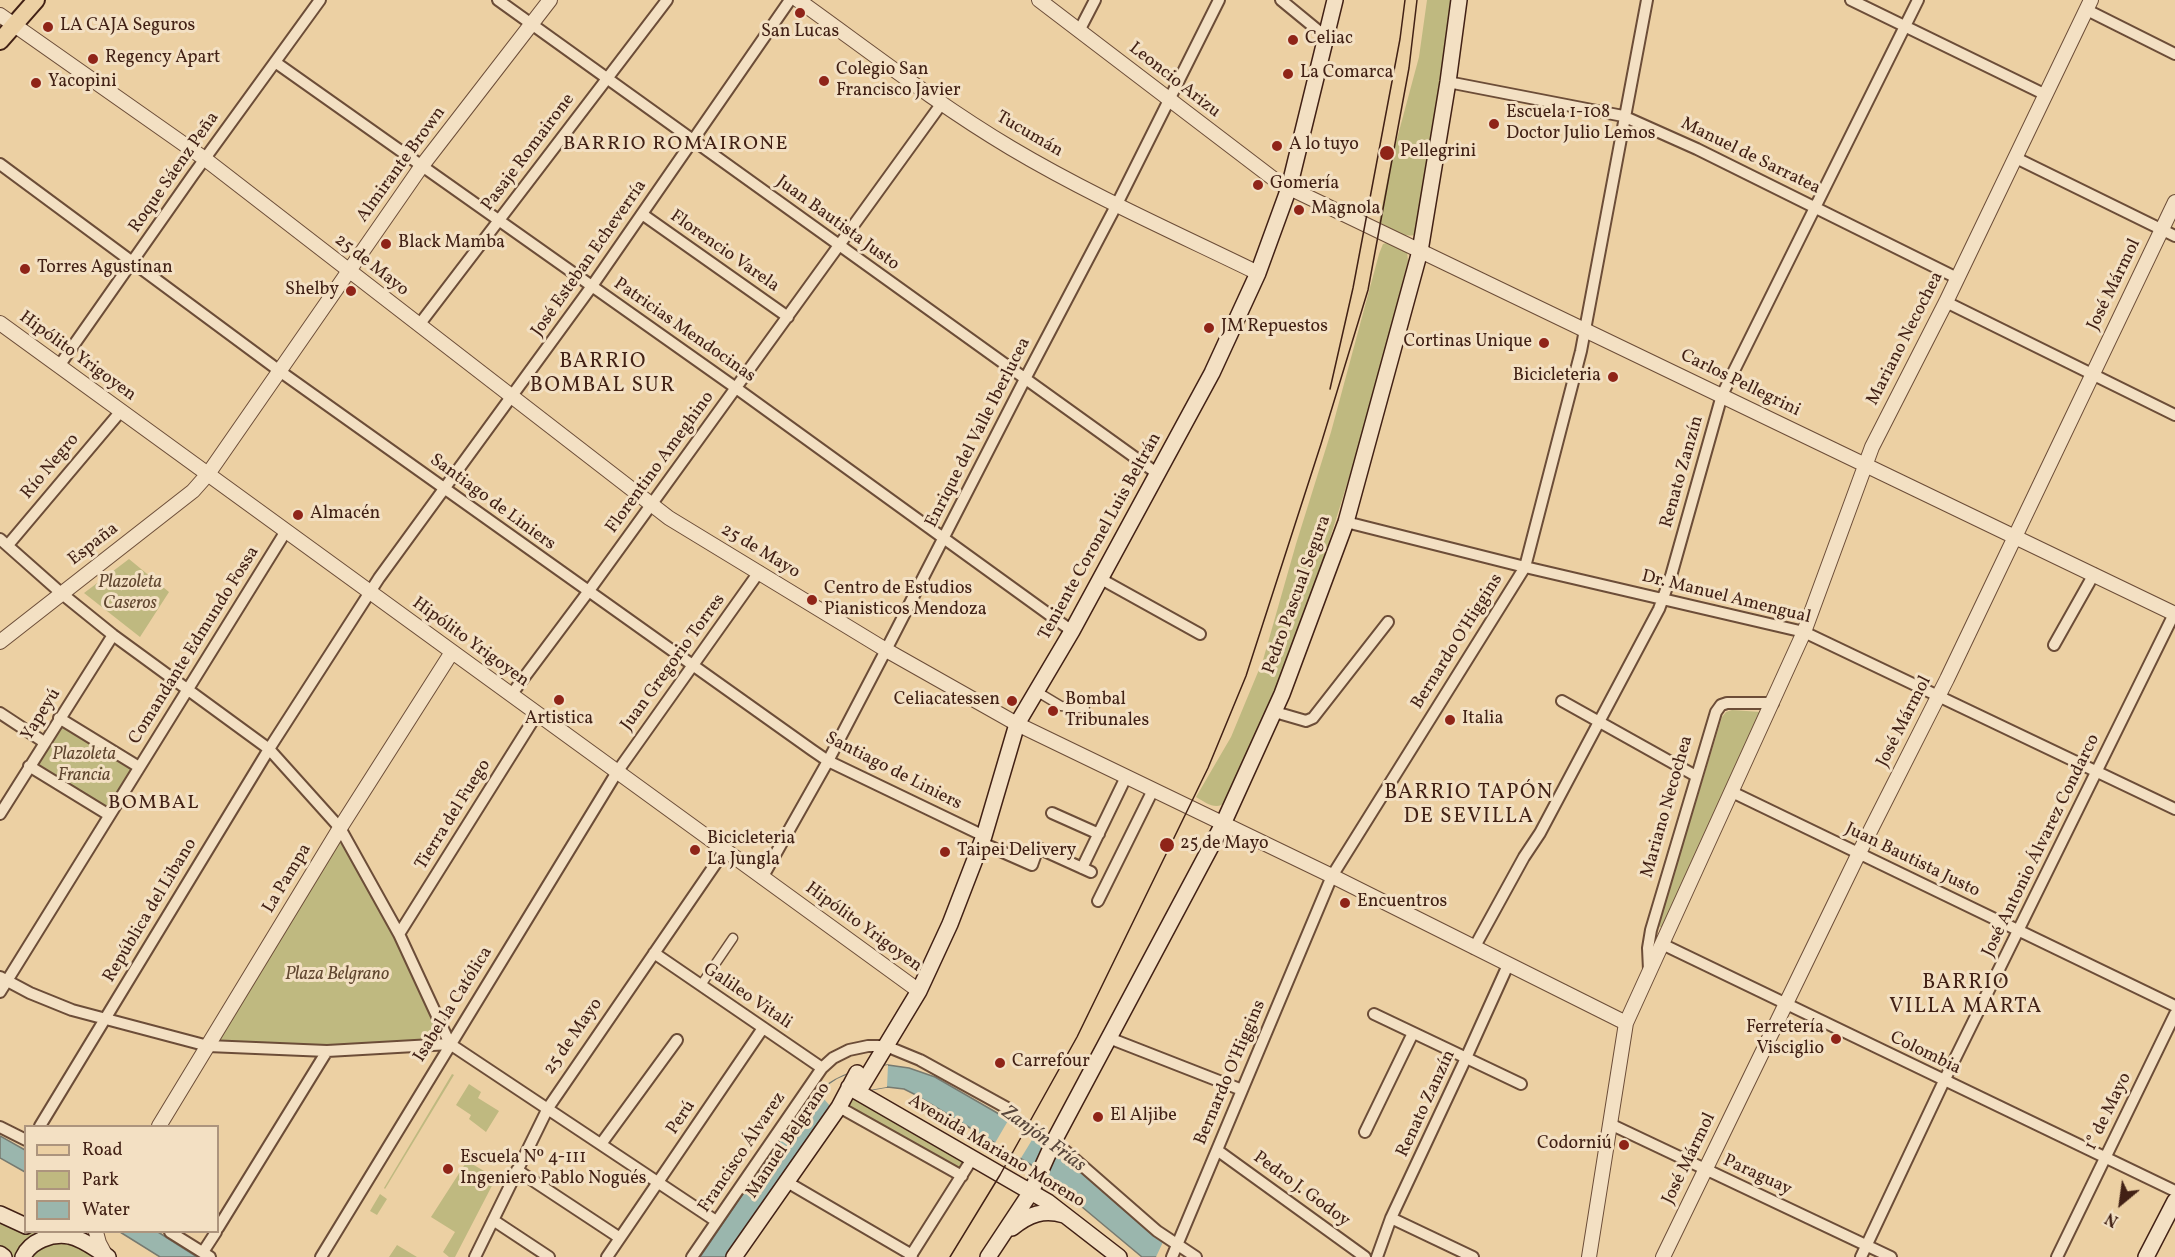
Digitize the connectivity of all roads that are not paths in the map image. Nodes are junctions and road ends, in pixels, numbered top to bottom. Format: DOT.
graph roads {
  1 [pos="36,0"];
  2 [pos="320,0"];
  3 [pos="498,0"];
  4 [pos="550,0"];
  5 [pos="667,0"];
  6 [pos="790,0"];
  7 [pos="798,0"];
  8 [pos="1039,0"];
  9 [pos="1095,0"];
  10 [pos="1219,0"];
  11 [pos="1281,0"];
  12 [pos="1335,0"];
  13 [pos="1459,0"];
  14 [pos="1647,0"];
  15 [pos="1851,0"];
  16 [pos="1918,0"];
  17 [pos="2089,5"];
  18 [pos="0,15"];
  19 [pos="531,24"];
  20 [pos="14,25"];
  21 [pos="1905,26"];
  22 [pos="1079,31"];
  23 [pos="1326,37"];
  24 [pos="0,42"];
  25 [pos="2175,54"];
  26 [pos="275,62"];
  27 [pos="607,79"];
  28 [pos="1448,82"];
  29 [pos="2046,95"];
  30 [pos="1169,101"];
  31 [pos="942,103"];
  32 [pos="1623,116"];
  33 [pos="692,141"];
  34 [pos="2016,158"];
  35 [pos="205,159"];
  36 [pos="0,164"];
  37 [pos="421,167"];
  38 [pos="1289,188"];
  39 [pos="2175,202"];
  40 [pos="1117,204"];
  41 [pos="1815,207"];
  42 [pos="642,214"];
  43 [pos="498,221"];
  44 [pos="2169,232"];
  45 [pos="839,246"];
  46 [pos="1420,251"];
  47 [pos="132,262"];
  48 [pos="349,272"];
  49 [pos="1258,273"];
  50 [pos="1957,278"];
  51 [pos="592,286"];
  52 [pos="1946,302"];
  53 [pos="788,317"];
  54 [pos="418,326"];
  55 [pos="1,327"];
  56 [pos="1584,329"];
  57 [pos="59,366"];
  58 [pos="281,372"];
  59 [pos="2092,374"];
  60 [pos="1025,379"];
  61 [pos="736,388"];
  62 [pos="1722,395"];
  63 [pos="511,398"];
  64 [pos="121,411"];
  65 [pos="2175,415"];
  66 [pos="1865,465"];
  67 [pos="208,474"];
  68 [pos="1158,474"];
  69 [pos="444,489"];
  70 [pos="651,505"];
  71 [pos="1347,522"];
  72 [pos="286,531"];
  73 [pos="2015,536"];
  74 [pos="944,538"];
  75 [pos="4,542"];
  76 [pos="1525,567"];
  77 [pos="759,573"];
  78 [pos="2094,574"];
  79 [pos="1101,579"];
  80 [pos="370,592"];
  81 [pos="588,592"];
  82 [pos="61,593"];
  83 [pos="1663,599"];
  84 [pos="2175,613"];
  85 [pos="1388,622"];
  86 [pos="1072,631"];
  87 [pos="1804,632"];
  88 [pos="113,634"];
  89 [pos="1200,634"];
  90 [pos="0,642"];
  91 [pos="2054,645"];
  92 [pos="886,650"];
  93 [pos="452,652"];
  94 [pos="693,666"];
  95 [pos="187,688"];
  96 [pos="1036,691"];
  97 [pos="511,695"];
  98 [pos="1938,695"];
  99 [pos="1562,701"];
  100 [pos="1773,703"];
  101 [pos="1085,709"];
  102 [pos="1275,712"];
  103 [pos="0,713"];
  104 [pos="537,714"];
  105 [pos="59,718"];
  106 [pos="1599,722"];
  107 [pos="1017,724"];
  108 [pos="45,741"];
  109 [pos="269,749"];
  110 [pos="828,761"];
  111 [pos="29,766"];
  112 [pos="139,767"];
  113 [pos="2097,771"];
  114 [pos="617,772"];
  115 [pos="1696,776"];
  116 [pos="1126,777"];
  117 [pos="1153,790"];
  118 [pos="1732,792"];
  119 [pos="2175,809"];
  120 [pos="1052,813"];
  121 [pos="0,814"];
  122 [pos="109,815"];
  123 [pos="1223,824"];
  124 [pos="340,828"];
  125 [pos="1099,834"];
  126 [pos="983,840"];
  127 [pos="725,850"];
  128 [pos="1859,853"];
  129 [pos="1332,876"];
  130 [pos="762,878"];
  131 [pos="1098,901"];
  132 [pos="2019,930"];
  133 [pos="399,933"];
  134 [pos="734,938"];
  135 [pos="1662,944"];
  136 [pos="1474,948"];
  137 [pos="654,953"];
  138 [pos="1508,965"];
  139 [pos="1649,973"];
  140 [pos="3,979"];
  141 [pos="701,985"];
  142 [pos="914,988"];
  143 [pos="0,992"];
  144 [pos="1786,1005"];
  145 [pos="2175,1006"];
  146 [pos="1374,1014"];
  147 [pos="2175,1014"];
  148 [pos="105,1020"];
  149 [pos="1626,1023"];
  150 [pos="763,1028"];
  151 [pos="1413,1032"];
  152 [pos="1109,1038"];
  153 [pos="677,1040"];
  154 [pos="450,1044"];
  155 [pos="208,1046"];
  156 [pos="880,1046"];
  157 [pos="327,1051"];
  158 [pos="1467,1058"];
  159 [pos="822,1068"];
  160 [pos="867,1078"];
  161 [pos="1944,1081"];
  162 [pos="1521,1084"];
  163 [pos="853,1089"];
  164 [pos="1242,1090"];
  165 [pos="839,1107"];
  166 [pos="548,1108"];
  167 [pos="1007,1108"];
  168 [pos="1610,1124"];
  169 [pos="41,1125"];
  170 [pos="160,1125"];
  171 [pos="0,1127"];
  172 [pos="1365,1132"];
  173 [pos="24,1139"];
  174 [pos="602,1144"];
  175 [pos="1217,1150"];
  176 [pos="1048,1154"];
  177 [pos="2106,1158"];
  178 [pos="972,1159"];
  179 [pos="1704,1169"];
  180 [pos="517,1170"];
  181 [pos="962,1176"];
  182 [pos="658,1182"];
  183 [pos="787,1182"];
  184 [pos="2175,1191"];
  185 [pos="1031,1192"];
  186 [pos="2175,1201"];
  187 [pos="0,1214"];
  188 [pos="1068,1216"];
  189 [pos="1391,1218"];
  190 [pos="493,1220"];
  191 [pos="716,1221"];
  192 [pos="24,1225"];
  193 [pos="219,1227"];
  194 [pos="86,1233"];
  195 [pos="96,1233"];
  196 [pos="173,1233"];
  197 [pos="216,1233"];
  198 [pos="1005,1233"];
  199 [pos="43,1234"];
  200 [pos="68,1236"];
  201 [pos="620,1238"];
  202 [pos="1866,1245"];
  203 [pos="1175,1251"];
  204 [pos="207,1255"];
  205 [pos="994,1255"];
  206 [pos="107,1256"];
  207 [pos="911,1256"];
  208 [pos="23,1257"];
  209 [pos="321,1257"];
  210 [pos="475,1257"];
  211 [pos="549,1257"];
  212 [pos="607,1257"];
  213 [pos="692,1257"];
  214 [pos="734,1257"];
  215 [pos="1119,1257"];
  216 [pos="1196,1257"];
  217 [pos="1365,1257"];
  218 [pos="1377,1257"];
  219 [pos="1473,1257"];
  220 [pos="1588,1257"];
  221 [pos="1663,1257"];
  222 [pos="1861,1257"];
  223 [pos="1891,1257"];
  224 [pos="2057,1257"];
  225 [pos="2146,1257"];
  1 -- 20 [label="main road"];
  2 -- 26 [label="street, Roque Sáenz Peña"];
  3 -- 19 [label="street, Juan Bautista Justo"];
  4 -- 19 [label="street, Almirante Brown"];
  5 -- 27 [label="street, Pasaje Romairone"];
  6 -- 33 [label="street, José Esteban Echeverría"];
  7 -- 31 [label="street, Tucumán"];
  8 -- 22 [label="street, Leoncio Arizu"];
  9 -- 22 [label="street"];
  10 -- 30 [label="street, Enrique del Valle Iberlucea"];
  11 -- 23 [label="street"];
  12 -- 23 [label="main road, Teniente Coronel Luis Beltrán"];
  13 -- 28 [label="main road, Pedro Pascual Segura"];
  14 -- 32 [label="street, Bernardo O'Higgins"];
  15 -- 21 [label="street"];
  16 -- 21 [label="street, Renato Zanzín"];
  17 -- 25 [label="street"];
  17 -- 29 [label="street, Mariano Necochea"];
  18 -- 20 [label="street, 25 de Mayo"];
  19 -- 27 [label="street, Juan Bautista Justo"];
  19 -- 37 [label="street, Almirante Brown"];
  20 -- 24 [label="main road"];
  20 -- 35 [label="street, 25 de Mayo"];
  21 -- 29 [label="street"];
  21 -- 41 [label="street, Renato Zanzín"];
  22 -- 30 [label="street, Leoncio Arizu"];
  23 -- 38 [label="main road, Teniente Coronel Luis Beltrán"];
  26 -- 35 [label="street, Roque Sáenz Peña"];
  26 -- 37 [label="street, Patricias Mendocinas"];
  27 -- 33 [label="street, Juan Bautista Justo"];
  27 -- 43 [label="street, Pasaje Romairone"];
  28 -- 32 [label="street, Manuel de Sarratea"];
  28 -- 46 [label="main road, Pedro Pascual Segura"];
  29 -- 34 [label="street, Mariano Necochea"];
  30 -- 38 [label="street, Leoncio Arizu"];
  30 -- 40 [label="street, Enrique del Valle Iberlucea"];
  31 -- 40 [label="street, Tucumán"];
  31 -- 45 [label="street, Florentino Ameghino"];
  32 -- 41 [label="street, Manuel de Sarratea"];
  32 -- 56 [label="street, Bernardo O'Higgins"];
  33 -- 42 [label="street, José Esteban Echeverría"];
  33 -- 45 [label="street, Juan Bautista Justo"];
  34 -- 44 [label="street"];
  34 -- 50 [label="street, Mariano Necochea"];
  35 -- 47 [label="street, Roque Sáenz Peña"];
  35 -- 48 [label="street, 25 de Mayo"];
  36 -- 47 [label="street, Santiago de Liniers"];
  37 -- 43 [label="street, Patricias Mendocinas"];
  37 -- 48 [label="street, Almirante Brown"];
  38 -- 46 [label="street, Carlos Pellegrini"];
  38 -- 49 [label="main road, Teniente Coronel Luis Beltrán"];
  39 -- 44 [label="street, José Mármol"];
  40 -- 49 [label="street, Tucumán"];
  40 -- 60 [label="street, Enrique del Valle Iberlucea"];
  41 -- 50 [label="street, Manuel de Sarratea"];
  41 -- 62 [label="street, Renato Zanzín"];
  42 -- 51 [label="street, José Esteban Echeverría"];
  42 -- 53 [label="street, Florencio Varela"];
  43 -- 51 [label="street, Patricias Mendocinas"];
  43 -- 54 [label="street, Pasaje Romairone"];
  44 -- 59 [label="street, José Mármol"];
  45 -- 53 [label="street, Florentino Ameghino"];
  45 -- 60 [label="street, Juan Bautista Justo"];
  46 -- 56 [label="street, Carlos Pellegrini"];
  46 -- 71 [label="main road, Pedro Pascual Segura"];
  47 -- 57 [label="street, Roque Sáenz Peña"];
  47 -- 58 [label="street, Santiago de Liniers"];
  48 -- 54 [label="street, 25 de Mayo"];
  48 -- 58 [label="street, Almirante Brown"];
  49 -- 68 [label="main road, Teniente Coronel Luis Beltrán"];
  50 -- 52 [label="street, Mariano Necochea"];
  51 -- 61 [label="street, Patricias Mendocinas"];
  51 -- 63 [label="street, José Esteban Echeverría"];
  52 -- 59 [label="street"];
  52 -- 66 [label="street, Mariano Necochea"];
  53 -- 61 [label="street, Florentino Ameghino"];
  54 -- 63 [label="street, 25 de Mayo"];
  55 -- 57 [label="street, Hipólito Yrigoyen"];
  56 -- 62 [label="street, Carlos Pellegrini"];
  56 -- 76 [label="street, Bernardo O'Higgins"];
  57 -- 64 [label="street, Hipólito Yrigoyen"];
  58 -- 67 [label="street, Almirante Brown"];
  58 -- 69 [label="street, Santiago de Liniers"];
  59 -- 65 [label="street"];
  59 -- 73 [label="street, José Mármol"];
  60 -- 68 [label="street, Juan Bautista Justo"];
  60 -- 74 [label="street, Enrique del Valle Iberlucea"];
  61 -- 70 [label="street, Florentino Ameghino"];
  61 -- 74 [label="street, Patricias Mendocinas"];
  62 -- 66 [label="street, Carlos Pellegrini"];
  62 -- 83 [label="street, Renato Zanzín"];
  63 -- 69 [label="street, José Esteban Echeverría"];
  63 -- 70 [label="street, 25 de Mayo"];
  64 -- 67 [label="street, Hipólito Yrigoyen"];
  64 -- 75 [label="street, Río Negro"];
  66 -- 73 [label="street, Carlos Pellegrini"];
  66 -- 87 [label="street, Mariano Necochea"];
  67 -- 72 [label="street, Hipólito Yrigoyen"];
  67 -- 82 [label="street, España"];
  68 -- 79 [label="main road, Teniente Coronel Luis Beltrán"];
  69 -- 80 [label="street, José Esteban Echeverría"];
  69 -- 81 [label="street, Santiago de Liniers"];
  70 -- 77 [label="street, 25 de Mayo"];
  70 -- 81 [label="street, Florentino Ameghino"];
  71 -- 76 [label="street, Dr. Manuel Amengual"];
  71 -- 102 [label="main road, Pedro Pascual Segura"];
  72 -- 80 [label="street, Hipólito Yrigoyen"];
  72 -- 95 [label="street, Comandante Edmundo Fossa"];
  73 -- 78 [label="street, Carlos Pellegrini"];
  73 -- 98 [label="street, José Mármol"];
  74 -- 86 [label="street, Patricias Mendocinas"];
  74 -- 92 [label="street, Enrique del Valle Iberlucea"];
  75 -- 82 [label="street"];
  76 -- 83 [label="street, Dr. Manuel Amengual"];
  76 -- 129 [label="street, Bernardo O'Higgins"];
  77 -- 92 [label="street, 25 de Mayo"];
  77 -- 94 [label="street, Juan Gregorio Torres"];
  78 -- 84 [label="street, Carlos Pellegrini"];
  78 -- 91 [label="street"];
  79 -- 86 [label="main road, Teniente Coronel Luis Beltrán"];
  79 -- 89 [label="street"];
  80 -- 93 [label="street, Hipólito Yrigoyen"];
  80 -- 109 [label="street, República del Libano"];
  81 -- 94 [label="street, Santiago de Liniers"];
  81 -- 97 [label="street, Florentino Ameghino"];
  82 -- 88 [label="street"];
  82 -- 90 [label="street, España"];
  83 -- 87 [label="street, Dr. Manuel Amengual"];
  83 -- 106 [label="street, Renato Zanzín"];
  84 -- 113 [label="street, José Antonio Álvarez Condarco"];
  85 -- 102 [label="street"];
  86 -- 96 [label="main road, Teniente Coronel Luis Beltrán"];
  87 -- 98 [label="street, Dr. Manuel Amengual"];
  87 -- 100 [label="street, Mariano Necochea"];
  88 -- 95 [label="street"];
  88 -- 105 [label="street, Yapeyú"];
  92 -- 107 [label="street, 25 de Mayo"];
  92 -- 110 [label="street, Enrique del Valle Iberlucea"];
  93 -- 97 [label="street, Hipólito Yrigoyen"];
  93 -- 124 [label="street, La Pampa"];
  94 -- 110 [label="street, Santiago de Liniers"];
  94 -- 114 [label="street, Juan Gregorio Torres"];
  95 -- 109 [label="street"];
  95 -- 112 [label="street, Comandante Edmundo Fossa"];
  96 -- 101 [label="street"];
  96 -- 107 [label="main road, Teniente Coronel Luis Beltrán"];
  97 -- 104 [label="street, Hipólito Yrigoyen"];
  98 -- 113 [label="street, Dr. Manuel Amengual"];
  98 -- 128 [label="street, José Mármol"];
  99 -- 106 [label="street"];
  100 -- 115 [label="street, Mariano Necochea"];
  100 -- 118 [label="street, Mariano Necochea"];
  102 -- 123 [label="main road, Pedro Pascual Segura"];
  103 -- 108 [label="street"];
  104 -- 114 [label="street, Hipólito Yrigoyen"];
  104 -- 133 [label="street, Tierra del Fuego"];
  105 -- 108 [label="street, Yapeyú"];
  105 -- 112 [label="street"];
  106 -- 115 [label="street"];
  106 -- 136 [label="street, Renato Zanzín"];
  107 -- 116 [label="street, 25 de Mayo"];
  107 -- 126 [label="main road, Teniente Coronel Luis Beltrán"];
  108 -- 111 [label="street, Yapeyú"];
  109 -- 124 [label="street"];
  109 -- 148 [label="street, República del Libano"];
  110 -- 126 [label="street, Santiago de Liniers"];
  110 -- 130 [label="street, Enrique del Valle Iberlucea"];
  111 -- 121 [label="street, Yapeyú"];
  111 -- 122 [label="street"];
  112 -- 122 [label="street, Comandante Edmundo Fossa"];
  113 -- 119 [label="street, Dr. Manuel Amengual"];
  113 -- 132 [label="street, José Antonio Álvarez Condarco"];
  114 -- 127 [label="street, Hipólito Yrigoyen"];
  114 -- 154 [label="street, Isabel la Católica"];
  115 -- 139 [label="street, Mariano Necochea"];
  116 -- 117 [label="street, 25 de Mayo"];
  116 -- 125 [label="street"];
  117 -- 123 [label="street, 25 de Mayo"];
  117 -- 131 [label="street"];
  118 -- 128 [label="street, Juan Bautista Justo"];
  118 -- 135 [label="street, Mariano Necochea"];
  120 -- 125 [label="street"];
  122 -- 140 [label="street, Comandante Edmundo Fossa"];
  123 -- 129 [label="street, 25 de Mayo"];
  123 -- 152 [label="main road, Pedro Pascual Segura"];
  124 -- 133 [label="street"];
  124 -- 155 [label="street, La Pampa"];
  125 -- 126 [label="street, Santiago de Liniers"];
  126 -- 142 [label="main road, Teniente Coronel Luis Beltrán"];
  127 -- 130 [label="street, Hipólito Yrigoyen"];
  127 -- 137 [label="street, 25 de Mayo"];
  128 -- 132 [label="street, Juan Bautista Justo"];
  128 -- 144 [label="street, José Mármol"];
  129 -- 136 [label="street, 25 de Mayo"];
  129 -- 164 [label="street, Bernardo O'Higgins"];
  130 -- 142 [label="street, Hipólito Yrigoyen"];
  132 -- 145 [label="street, Juan Bautista Justo"];
  132 -- 161 [label="street, José Antonio Álvarez Condarco"];
  133 -- 154 [label="street"];
  134 -- 141 [label="street"];
  135 -- 139 [label="street, Mariano Necochea"];
  135 -- 144 [label="street, Colombia"];
  136 -- 138 [label="street, 25 de Mayo"];
  137 -- 141 [label="street, Galileo Vitali"];
  137 -- 166 [label="street, 25 de Mayo"];
  138 -- 149 [label="street, 25 de Mayo"];
  138 -- 158 [label="street, Renato Zanzín"];
  139 -- 149 [label="street, Mariano Necochea"];
  140 -- 143 [label="street, Comandante Edmundo Fossa"];
  140 -- 148 [label="street"];
  141 -- 150 [label="street, Galileo Vitali"];
  142 -- 156 [label="main road, Teniente Coronel Luis Beltrán"];
  144 -- 161 [label="street, Colombia"];
  144 -- 179 [label="street, José Mármol"];
  146 -- 151 [label="street"];
  147 -- 177 [label="street, 1° de Mayo"];
  148 -- 155 [label="street"];
  148 -- 169 [label="street, República del Libano"];
  149 -- 168 [label="street, Mariano Necochea"];
  150 -- 159 [label="street, Galileo Vitali"];
  150 -- 182 [label="street, Perú"];
  151 -- 158 [label="street"];
  151 -- 172 [label="street"];
  152 -- 164 [label="street"];
  152 -- 176 [label="main road, Pedro Pascual Segura"];
  153 -- 174 [label="street"];
  154 -- 157 [label="street"];
  154 -- 166 [label="street"];
  154 -- 209 [label="street, Isabel la Católica"];
  155 -- 157 [label="street"];
  155 -- 170 [label="street, La Pampa"];
  156 -- 159 [label="street, Manuel Belgrano"];
  156 -- 160 [label="main road, Teniente Coronel Luis Beltrán"];
  156 -- 163 [label="main road, Manuel Belgrano"];
  156 -- 167 [label="street"];
  157 -- 193 [label="street"];
  158 -- 162 [label="street"];
  158 -- 189 [label="street, Renato Zanzín"];
  159 -- 191 [label="street, Francisco Álvarez"];
  160 -- 163 [label="main road, Manuel Belgrano"];
  161 -- 177 [label="street, Colombia"];
  161 -- 202 [label="street, José Antonio Álvarez Condarco"];
  163 -- 165 [label="main road, Manuel Belgrano"];
  163 -- 178 [label="main road, Avenida Mariano Moreno"];
  164 -- 175 [label="street, Bernardo O'Higgins"];
  165 -- 181 [label="street"];
  165 -- 183 [label="main road, Manuel Belgrano"];
  166 -- 174 [label="street"];
  166 -- 180 [label="street, 25 de Mayo"];
  168 -- 179 [label="street, Paraguay"];
  168 -- 220 [label="street, Mariano Necochea"];
  171 -- 173 [label="street"];
  174 -- 182 [label="street"];
  175 -- 203 [label="street, Bernardo O'Higgins"];
  175 -- 217 [label="street, Pedro J. Godoy"];
  176 -- 185 [label="main road, Pedro Pascual Segura"];
  176 -- 203 [label="street"];
  177 -- 184 [label="street, Colombia"];
  177 -- 224 [label="street, 1° de Mayo"];
  178 -- 181 [label="street"];
  178 -- 185 [label="main road, Avenida Mariano Moreno"];
  179 -- 202 [label="street, Paraguay"];
  179 -- 221 [label="street, José Mármol"];
  180 -- 190 [label="street, 25 de Mayo"];
  180 -- 201 [label="street"];
  181 -- 207 [label="street"];
  182 -- 191 [label="street"];
  182 -- 201 [label="street, Perú"];
  183 -- 207 [label="street"];
  183 -- 214 [label="main road, Manuel Belgrano"];
  185 -- 188 [label="main road, Avenida Mariano Moreno"];
  185 -- 198 [label="main road, Pedro Pascual Segura"];
  186 -- 225 [label="main road"];
  187 -- 192 [label="main road"];
  188 -- 198 [label="main road"];
  188 -- 215 [label="main road, Avenida Mariano Moreno"];
  189 -- 218 [label="street, Renato Zanzín"];
  189 -- 219 [label="street"];
  190 -- 210 [label="street, 25 de Mayo"];
  190 -- 211 [label="street"];
  191 -- 213 [label="street, Francisco Álvarez"];
  194 -- 200 [label="street"];
  195 -- 206 [label="street"];
  196 -- 204 [label="street"];
  197 -- 204 [label="street"];
  198 -- 205 [label="main road, Pedro Pascual Segura"];
  199 -- 200 [label="main road"];
  199 -- 208 [label="main road"];
  200 -- 206 [label="main road"];
  201 -- 212 [label="street, Perú"];
  202 -- 222 [label="street, José Antonio Álvarez Condarco"];
  202 -- 223 [label="street, Paraguay"];
  203 -- 216 [label="street"];
}
